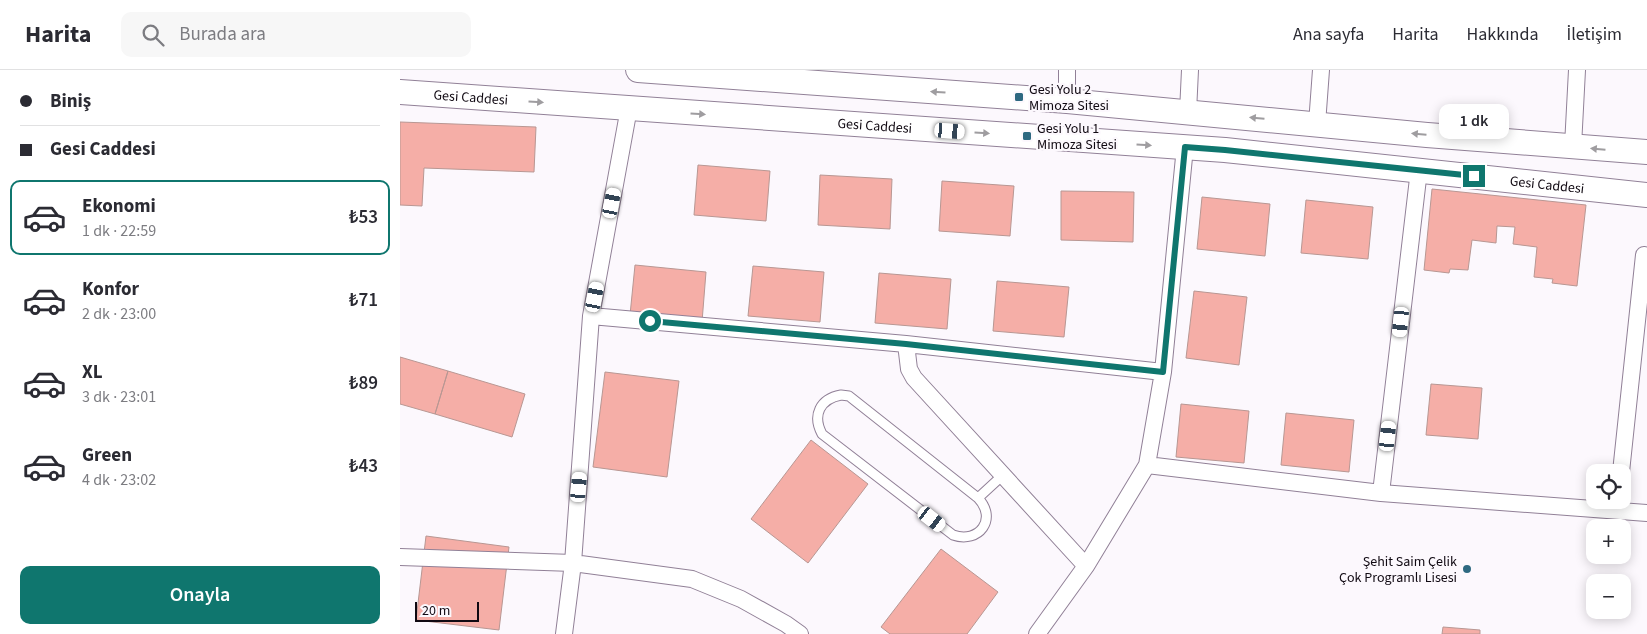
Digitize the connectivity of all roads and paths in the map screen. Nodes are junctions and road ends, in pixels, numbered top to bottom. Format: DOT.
graph roads {
  1 [pos="638,70"];
  2 [pos="1067,70"];
  3 [pos="1190,70"];
  4 [pos="1321,70"];
  5 [pos="1577,70"];
  6 [pos="400,92"];
  7 [pos="1067,101"];
  8 [pos="629,108"];
  9 [pos="1188,112"];
  10 [pos="1317,124"];
  11 [pos="1573,146"];
  12 [pos="1185,147"];
  13 [pos="1647,152"];
  14 [pos="1419,170"];
  15 [pos="1647,195"];
  16 [pos="1644,255"];
  17 [pos="591,316"];
  18 [pos="906,344"];
  19 [pos="1163,372"];
  20 [pos="1622,464"];
  21 [pos="1147,465"];
  22 [pos="1003,475"];
  23 [pos="1381,493"];
  24 [pos="978,498"];
  25 [pos="1586,504"];
  26 [pos="1630,509"];
  27 [pos="1647,513"];
  28 [pos="400,557"];
  29 [pos="573,563"];
  30 [pos="1086,566"];
  31 [pos="564,634"];
  32 [pos="800,634"];
  33 [pos="1037,634"];
  7 -- 1 [label="main road, one-way"];
  2 -- 7 [label="street"];
  3 -- 9 [label="street"];
  4 -- 10 [label="street"];
  5 -- 11 [label="street"];
  6 -- 8 [label="main road, Gesi Caddesi, one-way"];
  7 -- 9 [label="main road"];
  8 -- 12 [label="main road, Gesi Caddesi, one-way"];
  8 -- 17 [label="street"];
  10 -- 9 [label="main road, one-way"];
  11 -- 10 [label="main road, one-way"];
  13 -- 11 [label="main road, one-way"];
  12 -- 14 [label="main road, Gesi Caddesi"];
  12 -- 19 [label="street"];
  14 -- 15 [label="main road, Gesi Caddesi"];
  14 -- 23 [label="street"];
  16 -- 20 [label="street"];
  17 -- 18 [label="street"];
  17 -- 29 [label="street"];
  18 -- 19 [label="street"];
  18 -- 22 [label="street"];
  19 -- 21 [label="street"];
  21 -- 23 [label="street"];
  21 -- 30 [label="street"];
  22 -- 24 [label="lane"];
  22 -- 30 [label="street"];
  23 -- 25 [label="street"];
  24 -- 24 [label="lane"];
  26 -- 27 [label="street"];
  28 -- 29 [label="street"];
  29 -- 31 [label="street"];
  29 -- 32 [label="street"];
  30 -- 33 [label="street"];
}
